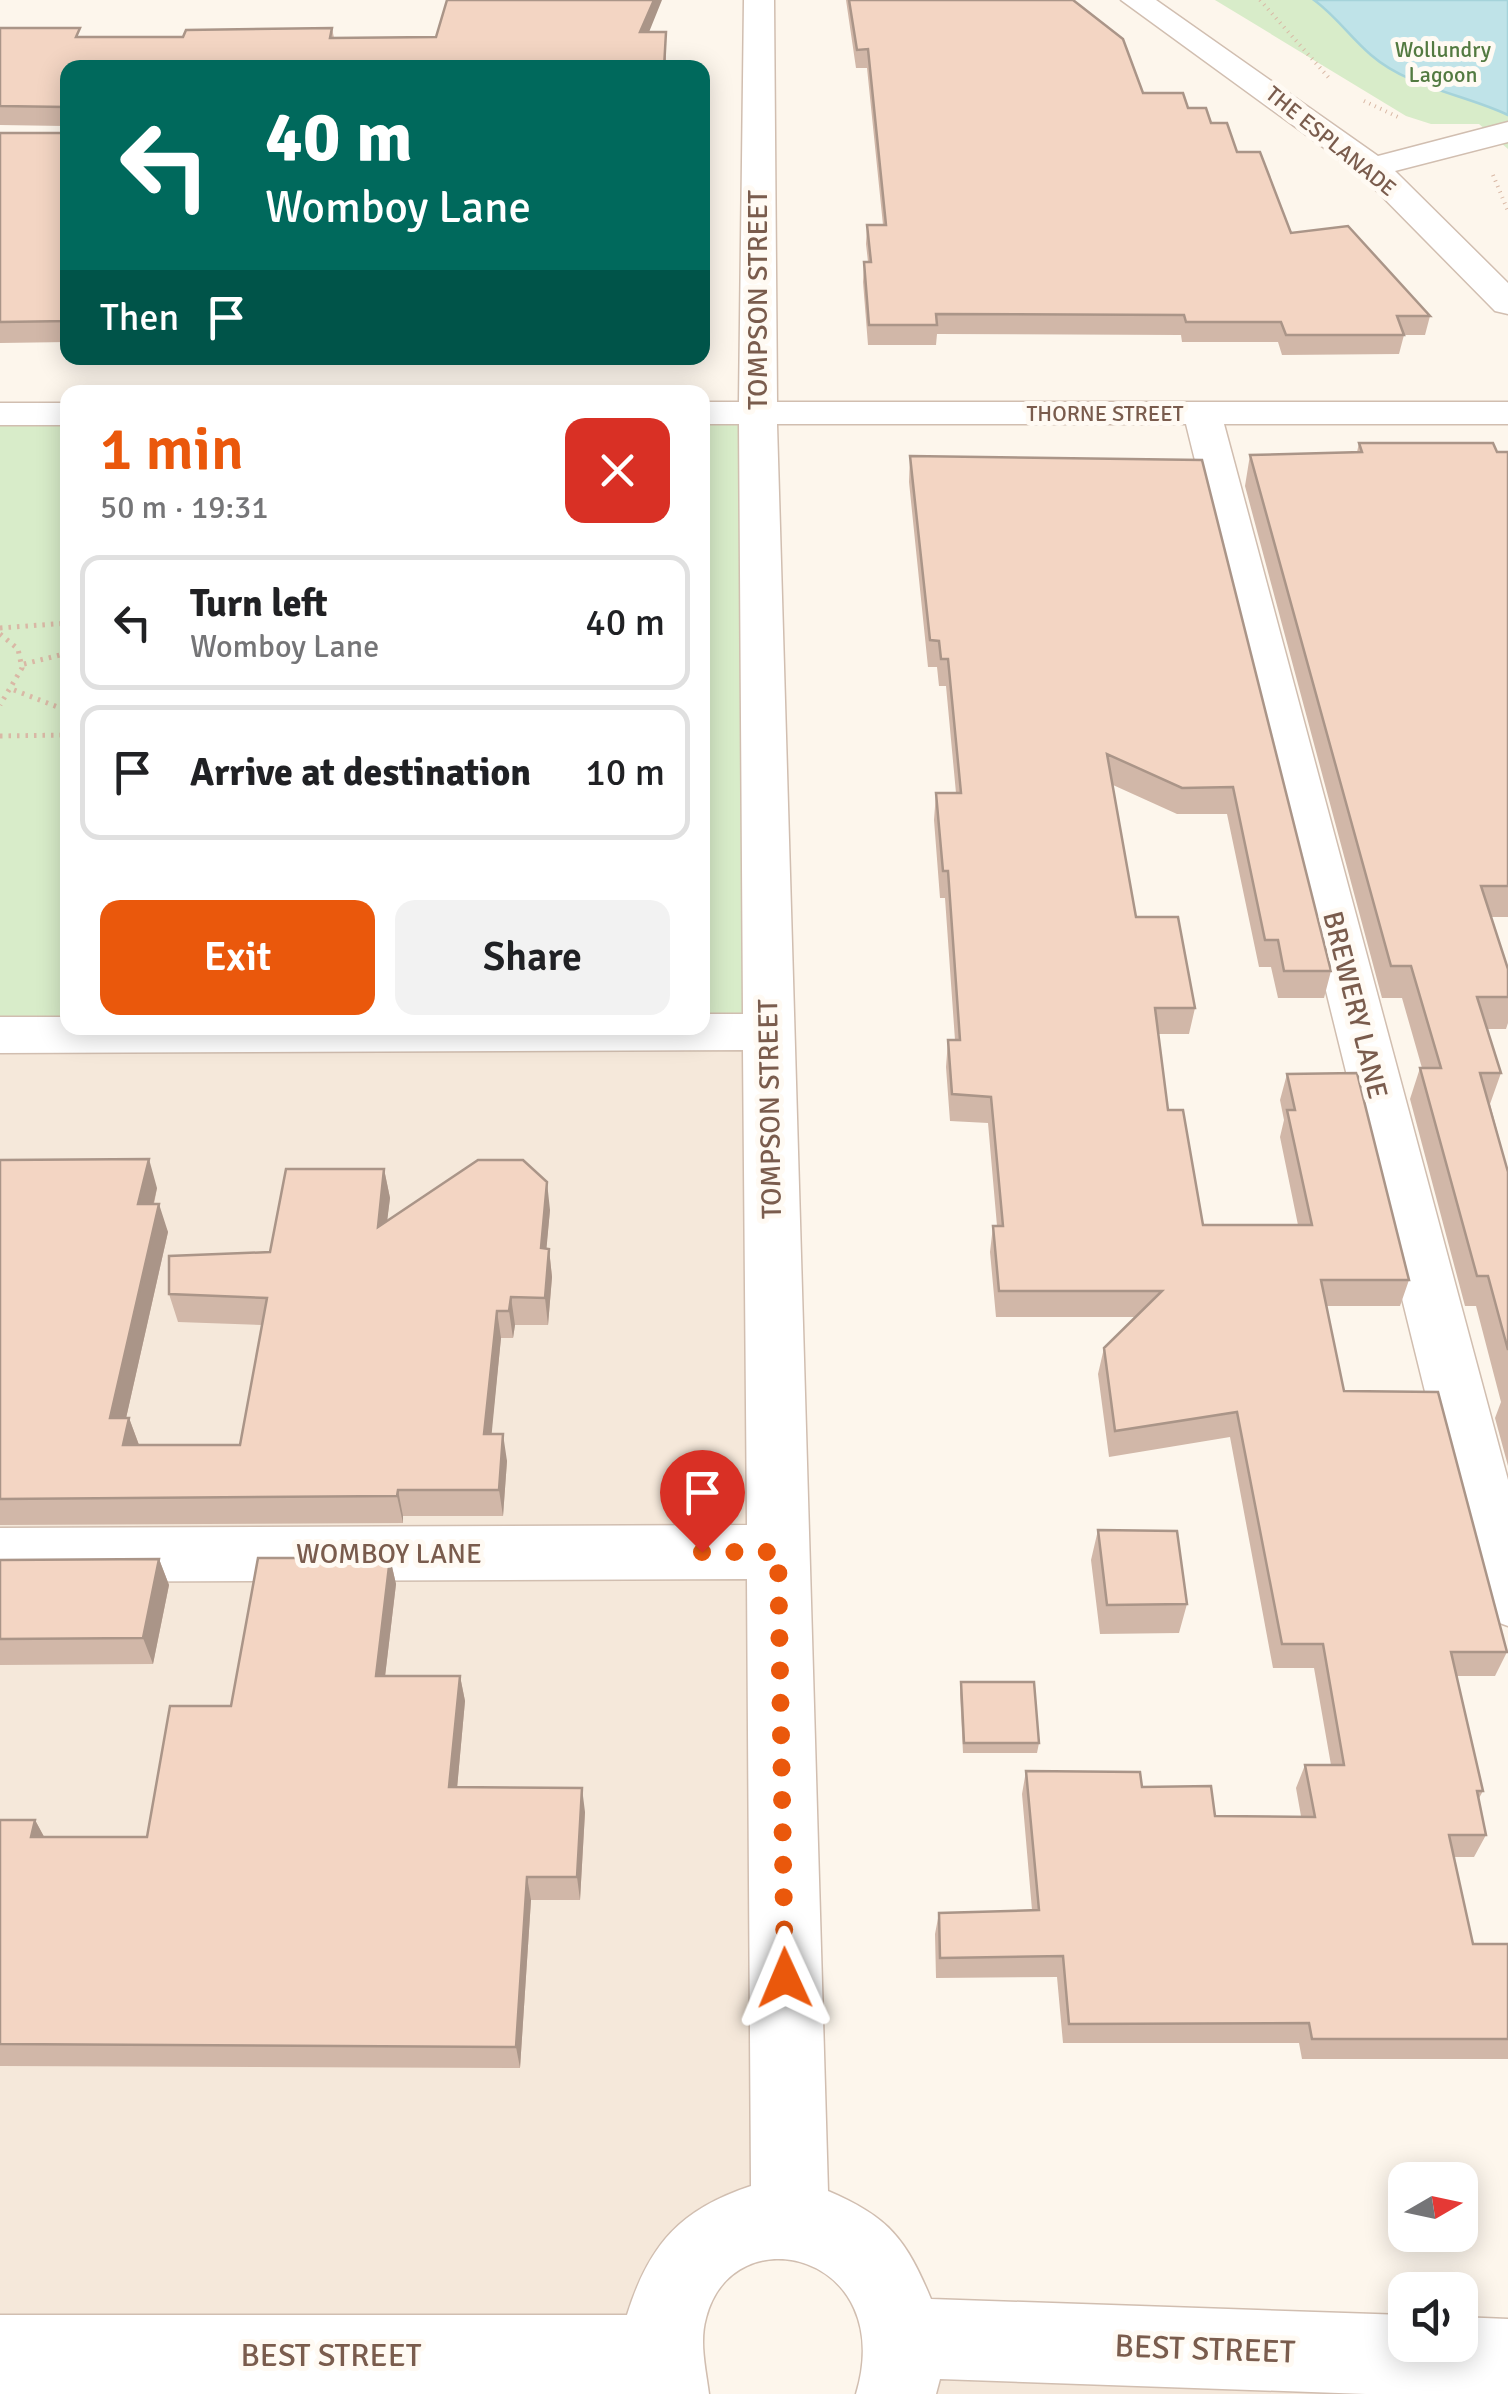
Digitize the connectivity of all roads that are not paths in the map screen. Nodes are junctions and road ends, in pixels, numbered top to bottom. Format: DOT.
graph roads {
  1 [pos="759,0"];
  2 [pos="1136,0"];
  3 [pos="1508,132"];
  4 [pos="1372,168"];
  5 [pos="1508,303"];
  6 [pos="710,413"];
  7 [pos="758,413"];
  8 [pos="1202,413"];
  9 [pos="1508,413"];
  10 [pos="0,414"];
  11 [pos="60,414"];
  12 [pos="710,1032"];
  13 [pos="768,1032"];
  14 [pos="0,1035"];
  15 [pos="60,1035"];
  16 [pos="778,1552"];
  17 [pos="0,1555"];
  18 [pos="1508,1598"];
  19 [pos="790,2219"];
  20 [pos="0,2356"];
  21 [pos="1508,2359"];
  22 [pos="899,2366"];
  23 [pos="666,2374"];
  1 -- 7 [label="street, TOMPSON STREET"];
  2 -- 4 [label="street, THE ESPLANADE"];
  3 -- 4 [label="street"];
  4 -- 5 [label="street, THE ESPLANADE"];
  6 -- 7 [label="street, THORNE STREET"];
  7 -- 8 [label="street, THORNE STREET"];
  7 -- 13 [label="street, TOMPSON STREET"];
  8 -- 9 [label="street, THORNE STREET"];
  8 -- 18 [label="street, BREWERY LANE"];
  10 -- 11 [label="street"];
  12 -- 13 [label="street"];
  13 -- 16 [label="street, TOMPSON STREET"];
  14 -- 15 [label="street"];
  16 -- 17 [label="street, WOMBOY LANE"];
  16 -- 19 [label="street, TOMPSON STREET"];
  19 -- 22 [label="street"];
  19 -- 23 [label="street"];
  20 -- 23 [label="street, BEST STREET"];
  21 -- 22 [label="street, BEST STREET"];
}
